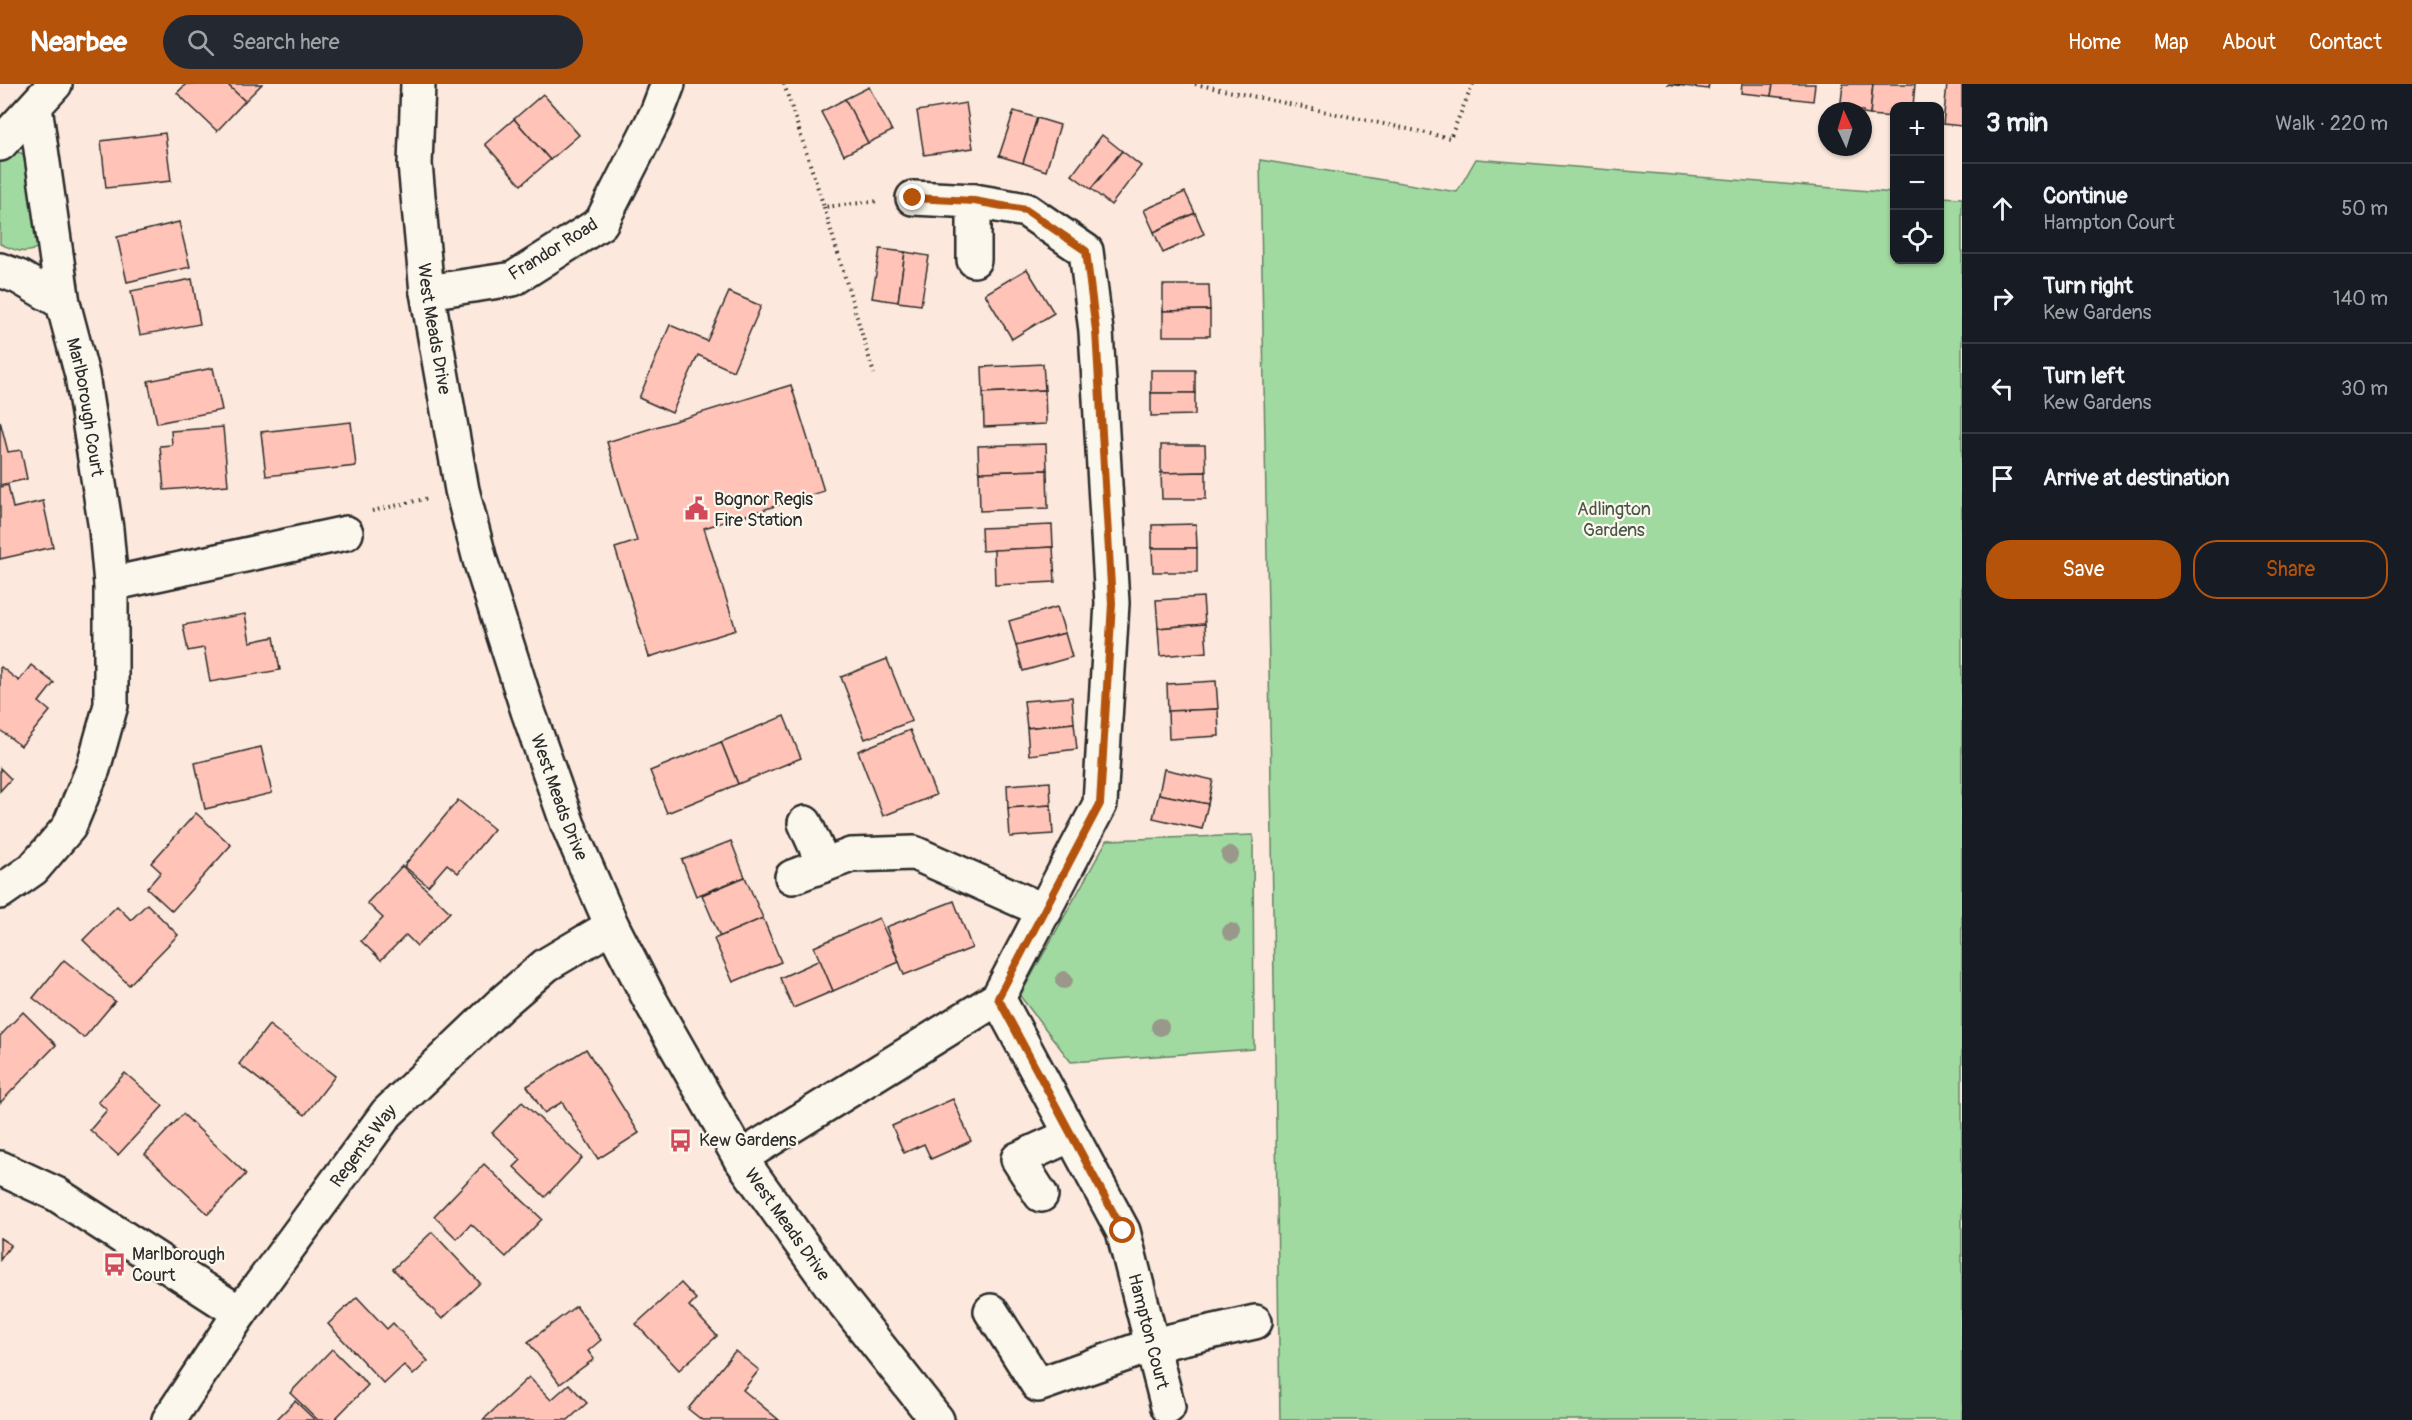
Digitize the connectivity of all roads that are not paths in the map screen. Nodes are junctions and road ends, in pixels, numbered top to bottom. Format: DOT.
graph roads {
  1 [pos="418,84"];
  2 [pos="668,84"];
  3 [pos="45,96"];
  4 [pos="0,144"];
  5 [pos="913,198"];
  6 [pos="974,201"];
  7 [pos="974,260"];
  8 [pos="0,270"];
  9 [pos="427,292"];
  10 [pos="63,303"];
  11 [pos="346,533"];
  12 [pos="111,584"];
  13 [pos="805,823"];
  14 [pos="824,865"];
  15 [pos="792,877"];
  16 [pos="0,892"];
  17 [pos="1045,911"];
  18 [pos="612,926"];
  19 [pos="998,998"];
  20 [pos="1071,1135"];
  21 [pos="740,1158"];
  22 [pos="0,1168"];
  23 [pos="1041,1195"];
  24 [pos="991,1311"];
  25 [pos="240,1313"];
  26 [pos="1255,1322"];
  27 [pos="1152,1345"];
  28 [pos="1168,1407"];
  29 [pos="169,1420"];
  30 [pos="937,1420"];
  1 -- 9 [label="street, West Meads Drive"];
  2 -- 9 [label="street, Frandor Road"];
  3 -- 4 [label="street"];
  3 -- 10 [label="street, Marlborough Court"];
  5 -- 6 [label="street"];
  6 -- 7 [label="street"];
  6 -- 17 [label="street"];
  8 -- 10 [label="street"];
  9 -- 18 [label="street, West Meads Drive"];
  10 -- 12 [label="street, Marlborough Court"];
  11 -- 12 [label="street"];
  12 -- 16 [label="street, Marlborough Court"];
  13 -- 14 [label="street"];
  14 -- 15 [label="street"];
  14 -- 17 [label="street"];
  17 -- 19 [label="street"];
  18 -- 21 [label="street, West Meads Drive"];
  18 -- 25 [label="street, Regents Way"];
  19 -- 20 [label="street, Hampton Court"];
  19 -- 21 [label="street"];
  20 -- 23 [label="street"];
  20 -- 27 [label="street, Hampton Court"];
  21 -- 30 [label="street, West Meads Drive"];
  22 -- 25 [label="street"];
  24 -- 27 [label="street"];
  25 -- 29 [label="street, Regents Way"];
  26 -- 27 [label="street"];
  27 -- 28 [label="street, Hampton Court"];
}
